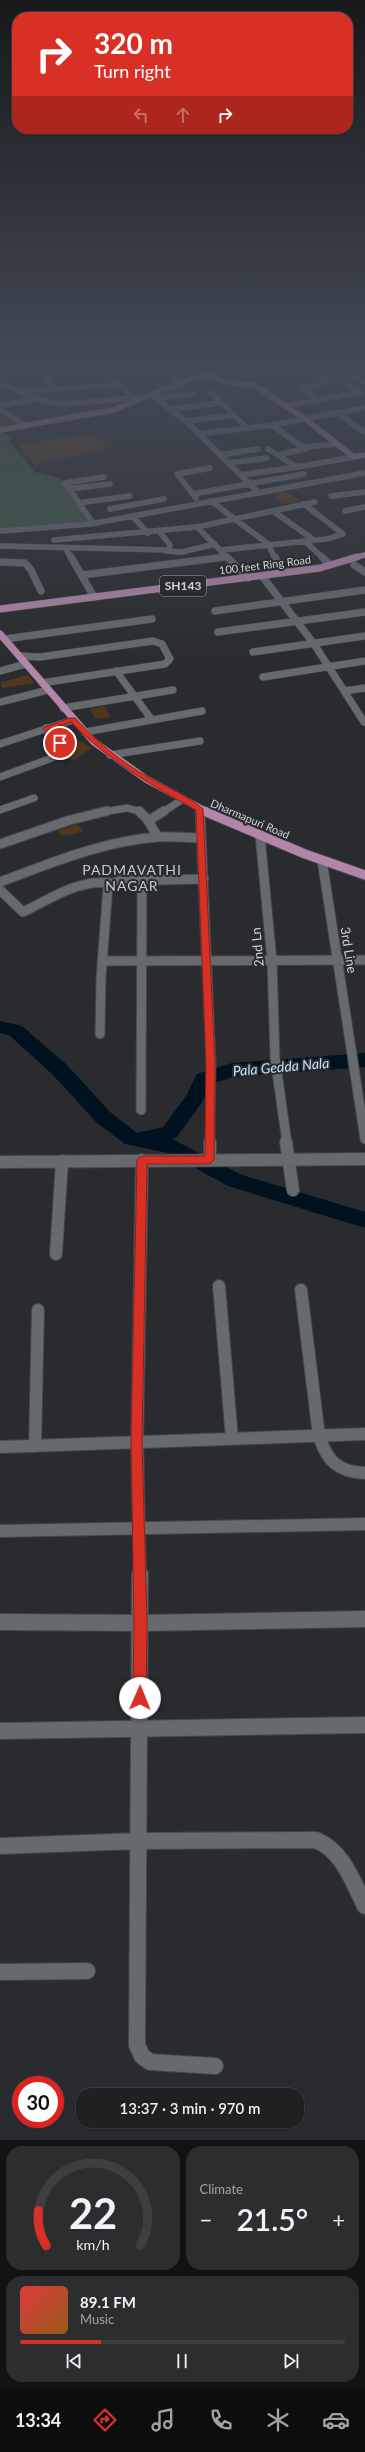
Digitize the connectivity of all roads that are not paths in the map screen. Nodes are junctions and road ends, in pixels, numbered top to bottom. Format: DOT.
graph roads {
  1 [pos="229,464"];
  2 [pos="280,464"];
  3 [pos="288,464"];
  4 [pos="315,464"];
  5 [pos="297,467"];
  6 [pos="210,468"];
  7 [pos="236,470"];
  8 [pos="365,473"];
  9 [pos="304,474"];
  10 [pos="241,475"];
  11 [pos="104,476"];
  12 [pos="312,483"];
  13 [pos="110,484"];
  14 [pos="250,484"];
  15 [pos="68,489"];
  16 [pos="365,492"];
  17 [pos="259,493"];
  18 [pos="193,494"];
  19 [pos="130,496"];
  20 [pos="331,496"];
  21 [pos="164,499"];
  22 [pos="102,500"];
  23 [pos="78,502"];
  24 [pos="211,502"];
  25 [pos="315,502"];
  26 [pos="202,503"];
  27 [pos="304,504"];
  28 [pos="365,508"];
  29 [pos="110,509"];
  30 [pos="273,511"];
  31 [pos="345,511"];
  32 [pos="132,516"];
  33 [pos="117,519"];
  34 [pos="234,519"];
  35 [pos="93,523"];
  36 [pos="84,524"];
  37 [pos="197,527"];
  38 [pos="0,531"];
  39 [pos="159,531"];
  40 [pos="148,533"];
  41 [pos="89,537"];
  42 [pos="54,540"];
  43 [pos="314,540"];
  44 [pos="304,541"];
  45 [pos="215,544"];
  46 [pos="268,544"];
  47 [pos="0,546"];
  48 [pos="66,549"];
  49 [pos="166,550"];
  50 [pos="221,550"];
  51 [pos="365,555"];
  52 [pos="228,557"];
  53 [pos="0,562"];
  54 [pos="365,562"];
  55 [pos="330,565"];
  56 [pos="354,565"];
  57 [pos="365,572"];
  58 [pos="283,573"];
  59 [pos="82,576"];
  60 [pos="248,578"];
  61 [pos="264,578"];
  62 [pos="365,590"];
  63 [pos="41,591"];
  64 [pos="94,597"];
  65 [pos="281,600"];
  66 [pos="0,609"];
  67 [pos="215,610"];
  68 [pos="365,612"];
  69 [pos="0,615"];
  70 [pos="152,619"];
  71 [pos="297,621"];
  72 [pos="218,632"];
  73 [pos="2,636"];
  74 [pos="365,636"];
  75 [pos="314,644"];
  76 [pos="253,652"];
  77 [pos="20,656"];
  78 [pos="365,661"];
  79 [pos="26,664"];
  80 [pos="328,666"];
  81 [pos="0,671"];
  82 [pos="116,671"];
  83 [pos="262,677"];
  84 [pos="42,682"];
  85 [pos="365,688"];
  86 [pos="48,690"];
  87 [pos="174,690"];
  88 [pos="344,691"];
  89 [pos="132,696"];
  90 [pos="0,702"];
  91 [pos="63,708"];
  92 [pos="202,711"];
  93 [pos="72,720"];
  94 [pos="152,720"];
  95 [pos="364,722"];
  96 [pos="46,728"];
  97 [pos="85,732"];
  98 [pos="200,740"];
  99 [pos="0,744"];
  100 [pos="110,755"];
  101 [pos="0,777"];
  102 [pos="34,798"];
  103 [pos="183,800"];
  104 [pos="200,809"];
  105 [pos="0,810"];
  106 [pos="148,821"];
  107 [pos="260,835"];
  108 [pos="158,837"];
  109 [pos="201,838"];
  110 [pos="0,844"];
  111 [pos="322,860"];
  112 [pos="365,875"];
  113 [pos="204,879"];
  114 [pos="142,880"];
  115 [pos="0,882"];
  116 [pos="111,883"];
  117 [pos="0,890"];
  118 [pos="206,959"];
  119 [pos="142,960"];
  120 [pos="272,960"];
  121 [pos="338,960"];
  122 [pos="365,960"];
  123 [pos="102,961"];
  124 [pos="100,1034"];
  125 [pos="141,1110"];
  126 [pos="365,1139"];
  127 [pos="288,1158"];
  128 [pos="365,1159"];
  129 [pos="142,1160"];
  130 [pos="210,1160"];
  131 [pos="62,1161"];
  132 [pos="0,1162"];
  133 [pos="293,1190"];
  134 [pos="56,1254"];
  135 [pos="219,1286"];
  136 [pos="300,1290"];
  137 [pos="38,1310"];
  138 [pos="365,1434"];
  139 [pos="319,1436"];
  140 [pos="232,1439"];
  141 [pos="137,1442"];
  142 [pos="35,1446"];
  143 [pos="0,1447"];
  144 [pos="365,1473"];
  145 [pos="365,1524"];
  146 [pos="139,1528"];
  147 [pos="0,1531"];
  148 [pos="365,1619"];
  149 [pos="0,1622"];
  150 [pos="141,1623"];
  151 [pos="365,1725"];
  152 [pos="139,1728"];
  153 [pos="0,1731"];
  154 [pos="138,1841"];
  155 [pos="0,1846"];
  156 [pos="365,1906"];
  157 [pos="87,1971"];
  158 [pos="0,1972"];
  159 [pos="215,2066"];
  1 -- 7 [label="street"];
  2 -- 7 [label="street"];
  3 -- 5 [label="street"];
  4 -- 5 [label="street"];
  5 -- 9 [label="street"];
  5 -- 10 [label="street"];
  6 -- 18 [label="street"];
  7 -- 10 [label="street"];
  8 -- 12 [label="street"];
  9 -- 12 [label="street"];
  9 -- 14 [label="street"];
  10 -- 14 [label="street"];
  11 -- 15 [label="street"];
  12 -- 17 [label="street"];
  13 -- 15 [label="street"];
  14 -- 17 [label="street"];
  14 -- 18 [label="street"];
  15 -- 23 [label="street"];
  16 -- 20 [label="street"];
  17 -- 24 [label="street"];
  18 -- 26 [label="street"];
  19 -- 22 [label="street"];
  21 -- 29 [label="street"];
  22 -- 23 [label="street"];
  22 -- 29 [label="street"];
  23 -- 35 [label="street"];
  24 -- 26 [label="street"];
  24 -- 34 [label="street"];
  25 -- 27 [label="street"];
  26 -- 32 [label="street"];
  27 -- 30 [label="street"];
  27 -- 43 [label="street"];
  28 -- 31 [label="street"];
  29 -- 33 [label="street"];
  30 -- 34 [label="street"];
  30 -- 43 [label="street"];
  32 -- 33 [label="street"];
  32 -- 40 [label="street"];
  33 -- 35 [label="street"];
  34 -- 37 [label="street"];
  34 -- 46 [label="street"];
  35 -- 36 [label="street"];
  36 -- 38 [label="street"];
  36 -- 41 [label="street"];
  37 -- 39 [label="street"];
  37 -- 45 [label="street"];
  39 -- 40 [label="street"];
  39 -- 49 [label="street"];
  40 -- 41 [label="street"];
  41 -- 42 [label="street"];
  43 -- 44 [label="street"];
  44 -- 46 [label="street"];
  44 -- 55 [label="street"];
  45 -- 49 [label="street"];
  45 -- 50 [label="street"];
  46 -- 50 [label="street"];
  46 -- 58 [label="street"];
  47 -- 48 [label="street"];
  48 -- 49 [label="street"];
  48 -- 59 [label="street"];
  50 -- 52 [label="street"];
  51 -- 55 [label="main road, 100 feet Ring Road / SH143"];
  52 -- 59 [label="street"];
  52 -- 60 [label="street"];
  53 -- 63 [label="street"];
  54 -- 56 [label="main road, 100 feet Ring Road / SH143"];
  55 -- 58 [label="main road, 100 feet Ring Road / SH143"];
  56 -- 57 [label="street"];
  56 -- 61 [label="main road, 100 feet Ring Road / SH143"];
  58 -- 61 [label="main road, 100 feet Ring Road / SH143"];
  59 -- 64 [label="street"];
  60 -- 61 [label="main road, 100 feet Ring Road / SH143"];
  60 -- 64 [label="main road, 100 feet Ring Road / SH143"];
  61 -- 65 [label="street"];
  61 -- 69 [label="main road, 100 feet Ring Road / SH143"];
  62 -- 65 [label="street"];
  64 -- 66 [label="main road, 100 feet Ring Road / SH143"];
  65 -- 67 [label="street"];
  65 -- 71 [label="street"];
  68 -- 71 [label="street"];
  70 -- 73 [label="street"];
  71 -- 72 [label="street"];
  71 -- 75 [label="street"];
  73 -- 77 [label="main road, Dharmapuri Road"];
  74 -- 75 [label="street"];
  75 -- 76 [label="street"];
  75 -- 80 [label="street"];
  77 -- 79 [label="main road, Dharmapuri Road"];
  77 -- 82 [label="street"];
  78 -- 80 [label="street"];
  79 -- 81 [label="street"];
  79 -- 84 [label="main road, Dharmapuri Road"];
  80 -- 83 [label="street"];
  80 -- 88 [label="street"];
  82 -- 84 [label="street"];
  82 -- 89 [label="street"];
  84 -- 86 [label="main road, Dharmapuri Road"];
  85 -- 88 [label="street"];
  86 -- 90 [label="street"];
  86 -- 91 [label="main road, Dharmapuri Road"];
  87 -- 89 [label="street"];
  88 -- 95 [label="street"];
  89 -- 91 [label="street"];
  89 -- 94 [label="street"];
  91 -- 93 [label="main road, Dharmapuri Road"];
  92 -- 94 [label="street"];
  93 -- 96 [label="street"];
  93 -- 97 [label="main road, Dharmapuri Road"];
  94 -- 97 [label="street"];
  96 -- 99 [label="street"];
  96 -- 101 [label="street"];
  97 -- 100 [label="main road, Dharmapuri Road"];
  98 -- 100 [label="street"];
  100 -- 103 [label="main road, Dharmapuri Road"];
  102 -- 105 [label="street"];
  103 -- 104 [label="main road, Dharmapuri Road"];
  103 -- 106 [label="street"];
  104 -- 107 [label="main road, Dharmapuri Road"];
  104 -- 109 [label="street"];
  106 -- 108 [label="street"];
  106 -- 110 [label="street"];
  107 -- 111 [label="main road, Dharmapuri Road"];
  107 -- 120 [label="street, 2nd Ln"];
  108 -- 109 [label="street"];
  108 -- 115 [label="street"];
  109 -- 113 [label="street"];
  111 -- 112 [label="main road, Dharmapuri Road"];
  111 -- 121 [label="street, 3rd Line"];
  113 -- 114 [label="street"];
  113 -- 118 [label="street"];
  114 -- 116 [label="street"];
  114 -- 119 [label="street"];
  116 -- 117 [label="street"];
  116 -- 123 [label="street"];
  118 -- 119 [label="street"];
  118 -- 120 [label="street"];
  118 -- 130 [label="street"];
  119 -- 123 [label="street"];
  119 -- 125 [label="street"];
  120 -- 121 [label="street"];
  120 -- 127 [label="street, 2nd Ln"];
  121 -- 122 [label="street"];
  121 -- 126 [label="street, 3rd Line"];
  123 -- 124 [label="street"];
  127 -- 128 [label="street"];
  127 -- 130 [label="street"];
  127 -- 133 [label="street, 2nd Ln"];
  129 -- 130 [label="street"];
  129 -- 131 [label="street"];
  129 -- 141 [label="street"];
  131 -- 132 [label="street"];
  131 -- 134 [label="street"];
  135 -- 140 [label="street"];
  136 -- 139 [label="street"];
  137 -- 142 [label="street"];
  138 -- 139 [label="street"];
  139 -- 140 [label="street"];
  139 -- 144 [label="street"];
  140 -- 141 [label="street"];
  141 -- 142 [label="street"];
  141 -- 146 [label="street"];
  142 -- 143 [label="street"];
  145 -- 146 [label="street"];
  146 -- 147 [label="street"];
  146 -- 150 [label="street"];
  148 -- 150 [label="street"];
  149 -- 150 [label="street"];
  150 -- 152 [label="street"];
  151 -- 152 [label="street"];
  152 -- 153 [label="street"];
  152 -- 154 [label="street"];
  154 -- 155 [label="street"];
  154 -- 156 [label="street"];
  154 -- 159 [label="street"];
  157 -- 158 [label="street"];
}
